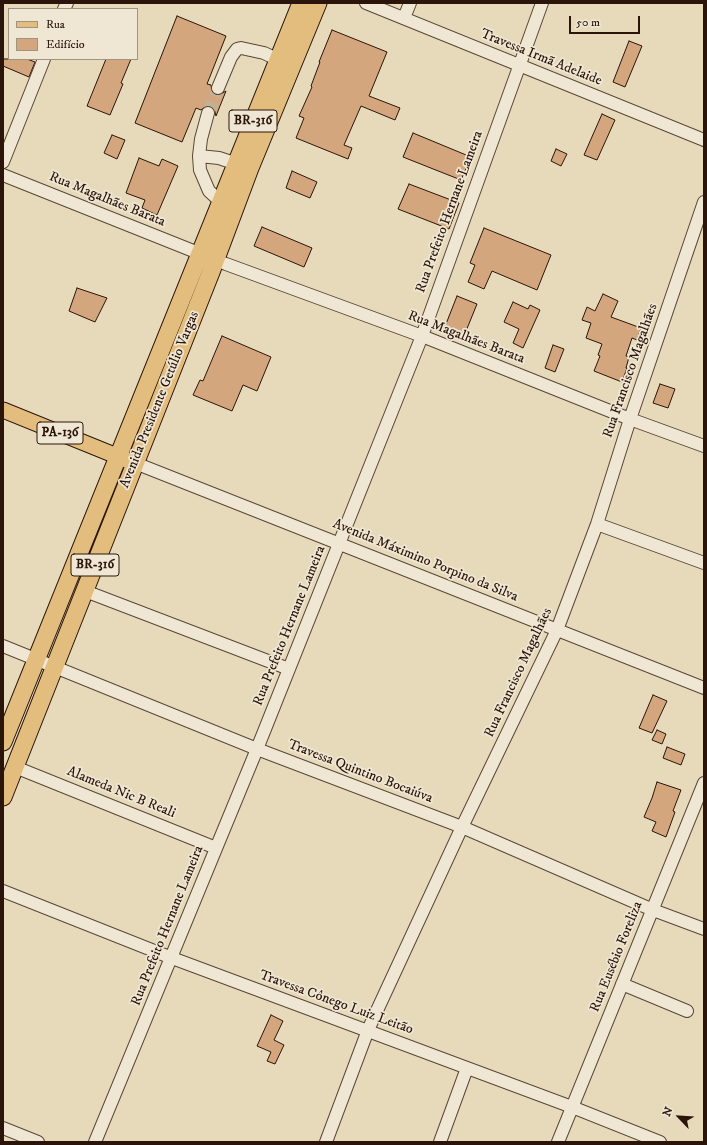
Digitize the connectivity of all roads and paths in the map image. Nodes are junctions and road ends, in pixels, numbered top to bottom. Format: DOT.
graph roads {
  1 [pos="301,3"];
  2 [pos="318,3"];
  3 [pos="366,3"];
  4 [pos="410,3"];
  5 [pos="542,3"];
  6 [pos="404,18"];
  7 [pos="278,59"];
  8 [pos="44,60"];
  9 [pos="519,66"];
  10 [pos="218,88"];
  11 [pos="208,113"];
  12 [pos="704,140"];
  13 [pos="199,156"];
  14 [pos="3,162"];
  15 [pos="243,166"];
  16 [pos="3,175"];
  17 [pos="221,202"];
  18 [pos="704,202"];
  19 [pos="208,256"];
  20 [pos="422,336"];
  21 [pos="3,410"];
  22 [pos="630,419"];
  23 [pos="704,446"];
  24 [pos="118,456"];
  25 [pos="135,463"];
  26 [pos="597,524"];
  27 [pos="339,543"];
  28 [pos="704,563"];
  29 [pos="84,592"];
  30 [pos="557,630"];
  31 [pos="3,646"];
  32 [pos="36,660"];
  33 [pos="54,667"];
  34 [pos="289,669"];
  35 [pos="704,688"];
  36 [pos="3,742"];
  37 [pos="257,749"];
  38 [pos="15,766"];
  39 [pos="704,784"];
  40 [pos="3,797"];
  41 [pos="462,827"];
  42 [pos="216,848"];
  43 [pos="3,891"];
  44 [pos="652,910"];
  45 [pos="704,929"];
  46 [pos="172,958"];
  47 [pos="622,984"];
  48 [pos="687,1011"];
  49 [pos="368,1030"];
  50 [pos="467,1068"];
  51 [pos="572,1107"];
  52 [pos="3,1128"];
  53 [pos="38,1142"];
  54 [pos="95,1142"];
  55 [pos="326,1142"];
  56 [pos="440,1142"];
  57 [pos="558,1142"];
  58 [pos="660,1142"];
  1 -- 7 [label="highway, Avenida Presidente Getúlio Vargas / BR-316"];
  2 -- 7 [label="highway, Avenida Presidente Getúlio Vargas / BR-316"];
  3 -- 6 [label="street, Travessa Irmã Adelaide"];
  4 -- 6 [label="street"];
  5 -- 9 [label="street, Rua Prefeito Hernane Lameira"];
  6 -- 9 [label="street, Travessa Irmã Adelaide"];
  7 -- 10 [label="street"];
  7 -- 15 [label="highway, Avenida Presidente Getúlio Vargas / BR-316"];
  8 -- 14 [label="street"];
  9 -- 12 [label="street, Travessa Irmã Adelaide"];
  9 -- 20 [label="street, Rua Prefeito Hernane Lameira"];
  11 -- 13 [label="street"];
  13 -- 15 [label="street"];
  13 -- 17 [label="street"];
  15 -- 17 [label="highway, Avenida Presidente Getúlio Vargas / BR-316"];
  15 -- 19 [label="highway, Avenida Presidente Getúlio Vargas / BR-316"];
  16 -- 19 [label="street, Rua Magalhães Barata"];
  17 -- 19 [label="highway, Avenida Presidente Getúlio Vargas / BR-316"];
  18 -- 22 [label="street, Rua Francisco Magalhães"];
  19 -- 20 [label="street, Rua Magalhães Barata"];
  19 -- 24 [label="highway, Avenida Presidente Getúlio Vargas / BR-316"];
  19 -- 25 [label="highway, Avenida Presidente Getúlio Vargas / BR-316"];
  20 -- 22 [label="street, Rua Magalhães Barata"];
  20 -- 27 [label="street, Rua Prefeito Hernane Lameira"];
  21 -- 24 [label="main road, PA-136"];
  22 -- 23 [label="street, Rua Magalhães Barata"];
  22 -- 26 [label="street, Rua Francisco Magalhães"];
  24 -- 25 [label="main road, PA-136"];
  24 -- 32 [label="highway, Avenida Presidente Getúlio Vargas / BR-316"];
  25 -- 27 [label="street, Avenida Máximino Porpino da Silva"];
  25 -- 29 [label="highway, Avenida Presidente Getúlio Vargas / BR-316"];
  26 -- 28 [label="street"];
  26 -- 30 [label="street, Rua Francisco Magalhães"];
  27 -- 30 [label="street, Avenida Máximino Porpino da Silva"];
  27 -- 34 [label="street, Rua Prefeito Hernane Lameira"];
  29 -- 33 [label="highway, Avenida Presidente Getúlio Vargas / BR-316"];
  29 -- 34 [label="street"];
  30 -- 35 [label="street, Avenida Máximino Porpino da Silva"];
  30 -- 41 [label="street, Rua Francisco Magalhães"];
  31 -- 32 [label="street, Travessa Quintino Bocaiúva"];
  32 -- 33 [label="street, Travessa Quintino Bocaiúva"];
  32 -- 36 [label="highway, Avenida Presidente Getúlio Vargas / BR-316"];
  33 -- 37 [label="street, Travessa Quintino Bocaiúva"];
  33 -- 38 [label="highway, Avenida Presidente Getúlio Vargas / BR-316"];
  34 -- 37 [label="street, Rua Prefeito Hernane Lameira"];
  37 -- 41 [label="street, Travessa Quintino Bocaiúva"];
  37 -- 42 [label="street, Rua Prefeito Hernane Lameira"];
  38 -- 40 [label="highway, Avenida Presidente Getúlio Vargas / BR-316"];
  38 -- 42 [label="street, Alameda Nic B Reali"];
  39 -- 44 [label="street, Rua Eusébio Foreliza"];
  41 -- 44 [label="street, Travessa Quintino Bocaiúva"];
  41 -- 49 [label="street, Rua Francisco Magalhães"];
  42 -- 46 [label="street, Rua Prefeito Hernane Lameira"];
  43 -- 46 [label="street, Travessa Cônego Luiz Leitão"];
  44 -- 45 [label="street, Travessa Quintino Bocaiúva"];
  44 -- 47 [label="street, Rua Eusébio Foreliza"];
  46 -- 49 [label="street, Travessa Cônego Luiz Leitão"];
  46 -- 54 [label="street, Rua Prefeito Hernane Lameira"];
  47 -- 48 [label="street"];
  47 -- 51 [label="street, Rua Eusébio Foreliza"];
  49 -- 50 [label="street, Travessa Cônego Luiz Leitão"];
  49 -- 55 [label="street, Rua Francisco Magalhães"];
  50 -- 51 [label="street, Travessa Cônego Luiz Leitão"];
  50 -- 56 [label="street"];
  51 -- 57 [label="street, Rua Eusébio Foreliza"];
  51 -- 58 [label="street, Travessa Cônego Luiz Leitão"];
  52 -- 53 [label="street"];
}
